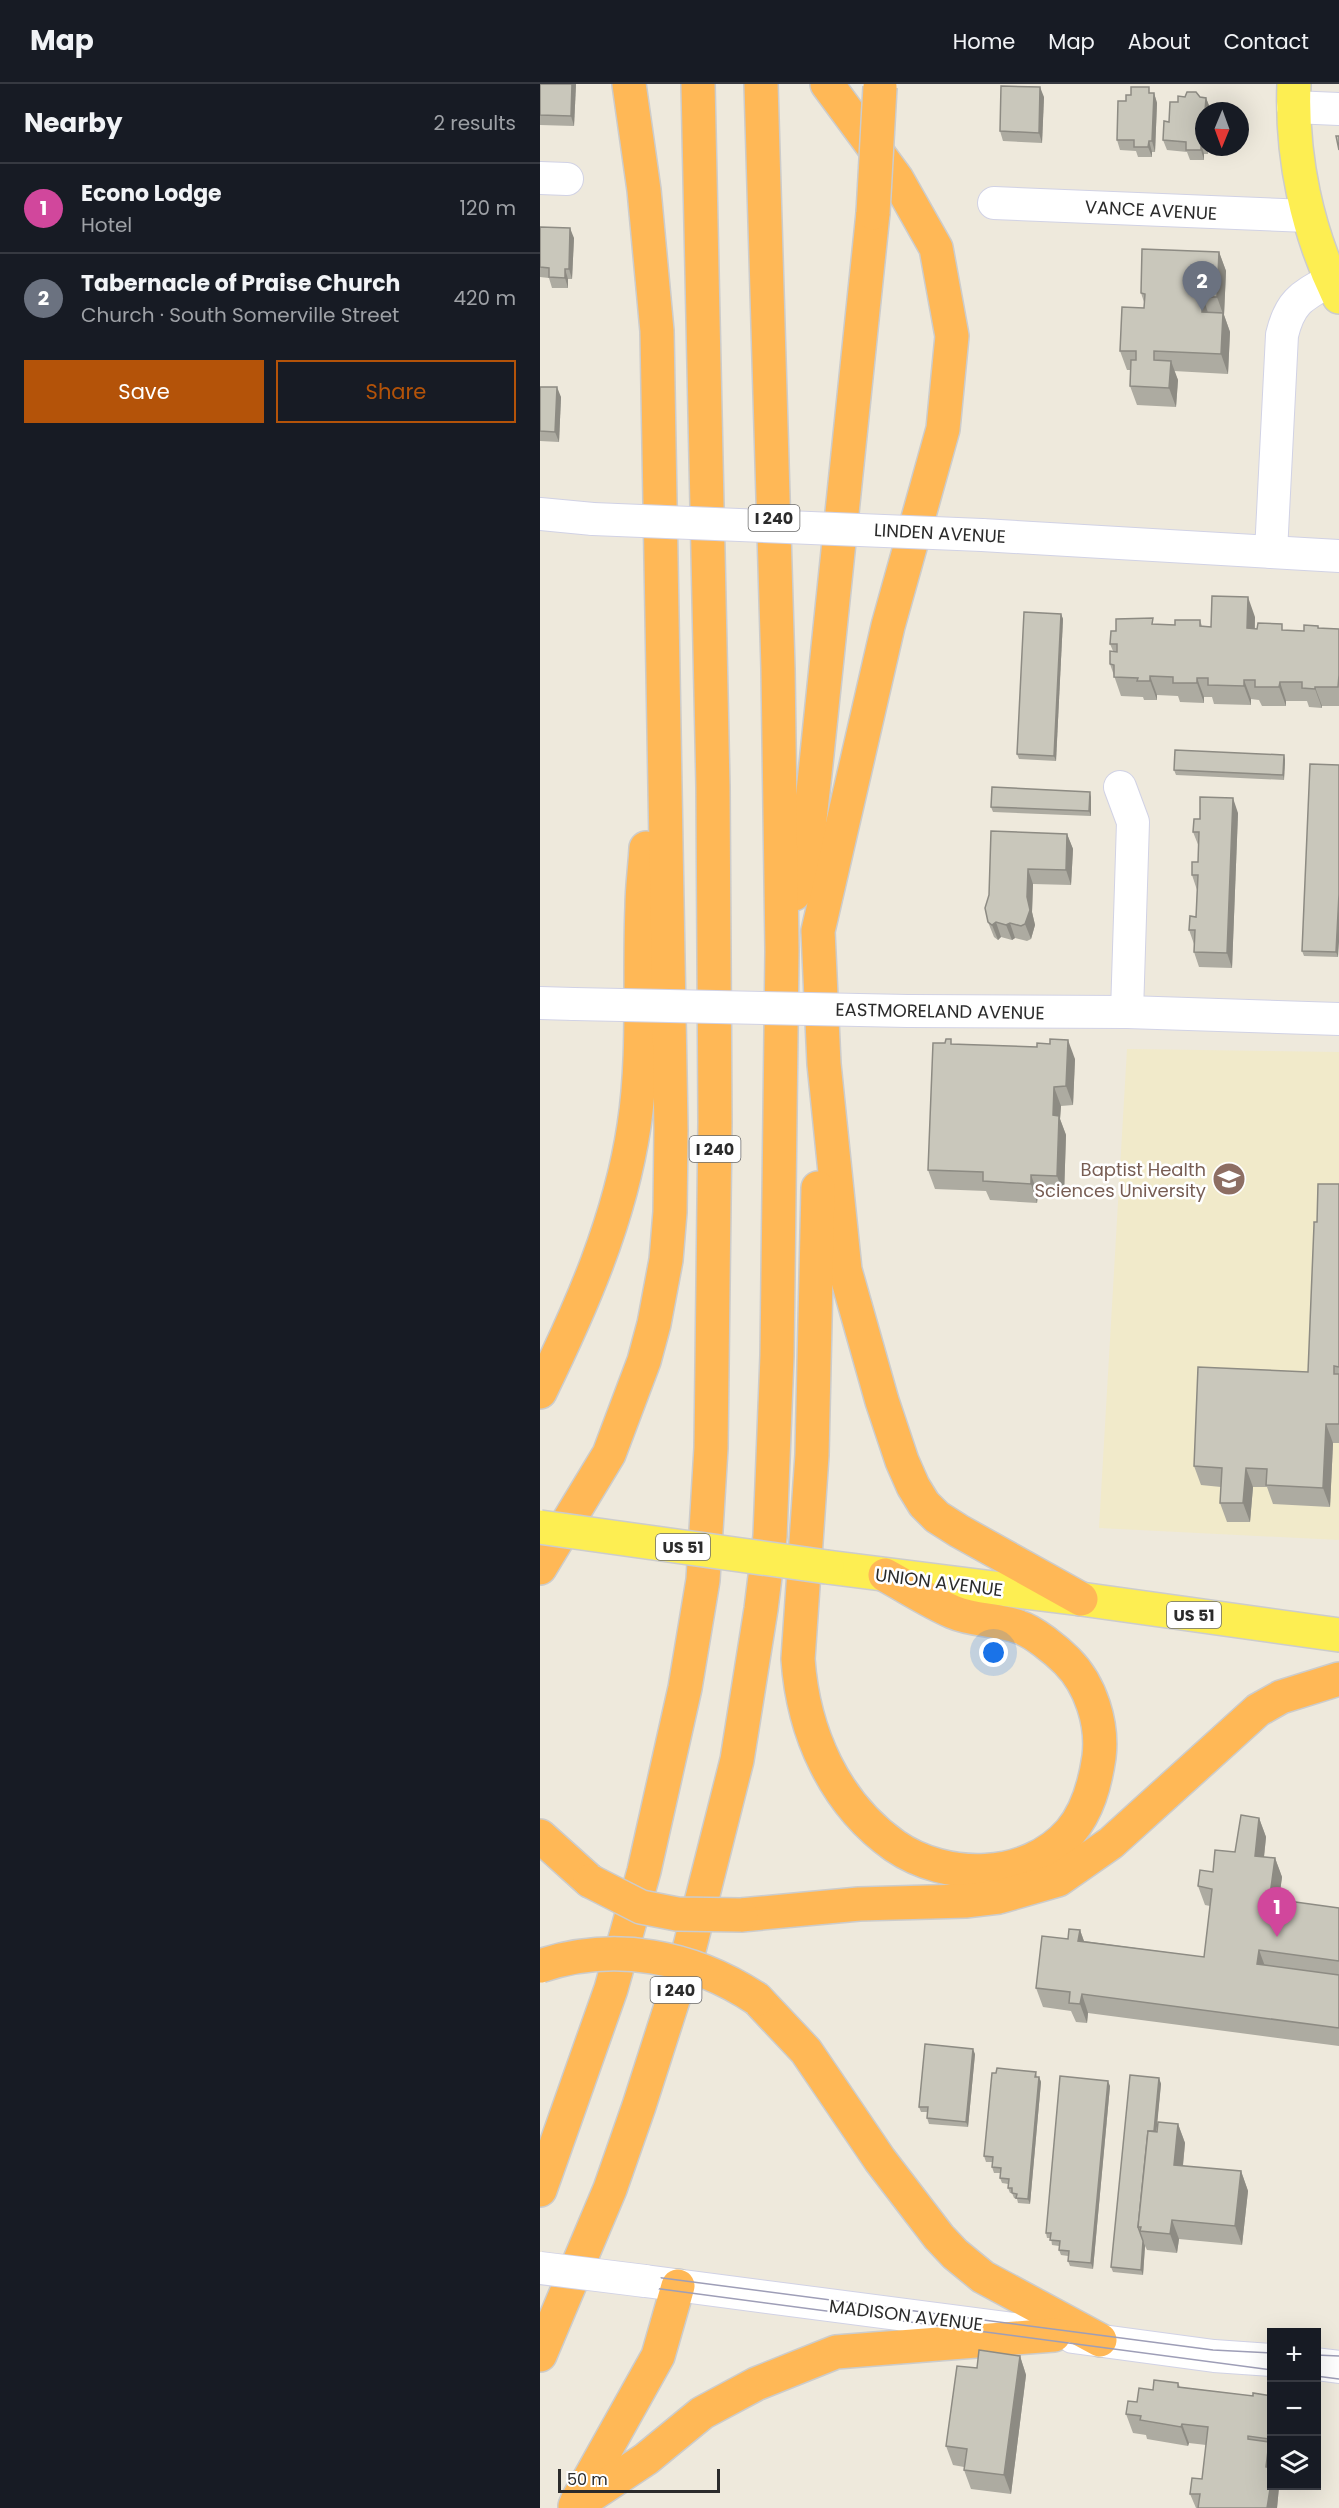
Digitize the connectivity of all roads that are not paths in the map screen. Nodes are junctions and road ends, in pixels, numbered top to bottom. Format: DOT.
graph roads {
  1 [pos="629,84"];
  2 [pos="688,84"];
  3 [pos="698,84"];
  4 [pos="761,84"];
  5 [pos="827,84"];
  6 [pos="880,86"];
  7 [pos="1293,95"];
  8 [pos="1339,109"];
  9 [pos="699,176"];
  10 [pos="994,203"];
  11 [pos="1308,216"];
  12 [pos="1335,289"];
  13 [pos="540,514"];
  14 [pos="1271,552"];
  15 [pos="1339,556"];
  16 [pos="661,664"];
  17 [pos="1120,787"];
  18 [pos="782,951"];
  19 [pos="540,1003"];
  20 [pos="1127,1012"];
  21 [pos="1339,1019"];
  22 [pos="824,1064"];
  23 [pos="540,1392"];
  24 [pos="540,1527"];
  25 [pos="540,1568"];
  26 [pos="885,1575"];
  27 [pos="1081,1599"];
  28 [pos="1339,1635"];
  29 [pos="1339,1679"];
  30 [pos="540,1836"];
  31 [pos="540,1966"];
  32 [pos="540,2190"];
  33 [pos="540,2268"];
  34 [pos="678,2286"];
  35 [pos="1054,2335"];
  36 [pos="1100,2340"];
  37 [pos="540,2355"];
  38 [pos="1267,2360"];
  39 [pos="1321,2365"];
  40 [pos="1339,2367"];
  41 [pos="574,2507"];
  1 -- 16 [label="highway"];
  2 -- 9 [label="highway"];
  3 -- 9 [label="highway, I 240"];
  4 -- 18 [label="highway, I 240"];
  5 -- 22 [label="highway"];
  6 -- 18 [label="highway, bridge"];
  7 -- 8 [label="street"];
  7 -- 11 [label="main road"];
  9 -- 32 [label="highway, I 240"];
  10 -- 11 [label="street, VANCE AVENUE"];
  11 -- 12 [label="main road"];
  12 -- 14 [label="street"];
  13 -- 14 [label="street, LINDEN AVENUE, bridge"];
  14 -- 15 [label="street, LINDEN AVENUE"];
  16 -- 23 [label="highway"];
  16 -- 25 [label="highway"];
  17 -- 20 [label="street"];
  18 -- 37 [label="highway, I 240"];
  19 -- 20 [label="street, EASTMORELAND AVENUE, bridge"];
  20 -- 21 [label="street, EASTMORELAND AVENUE"];
  22 -- 26 [label="highway"];
  22 -- 27 [label="highway"];
  24 -- 26 [label="main road, UNION AVENUE / US 51, bridge"];
  26 -- 27 [label="main road, UNION AVENUE / US 51"];
  27 -- 28 [label="main road, UNION AVENUE / US 51"];
  29 -- 30 [label="highway, bridge"];
  31 -- 36 [label="highway, bridge"];
  33 -- 34 [label="street, MADISON AVENUE, bridge"];
  34 -- 35 [label="street, MADISON AVENUE"];
  34 -- 41 [label="highway"];
  35 -- 36 [label="street, MADISON AVENUE"];
  35 -- 41 [label="highway"];
  36 -- 38 [label="street, MADISON AVENUE"];
  39 -- 40 [label="street"];
}
